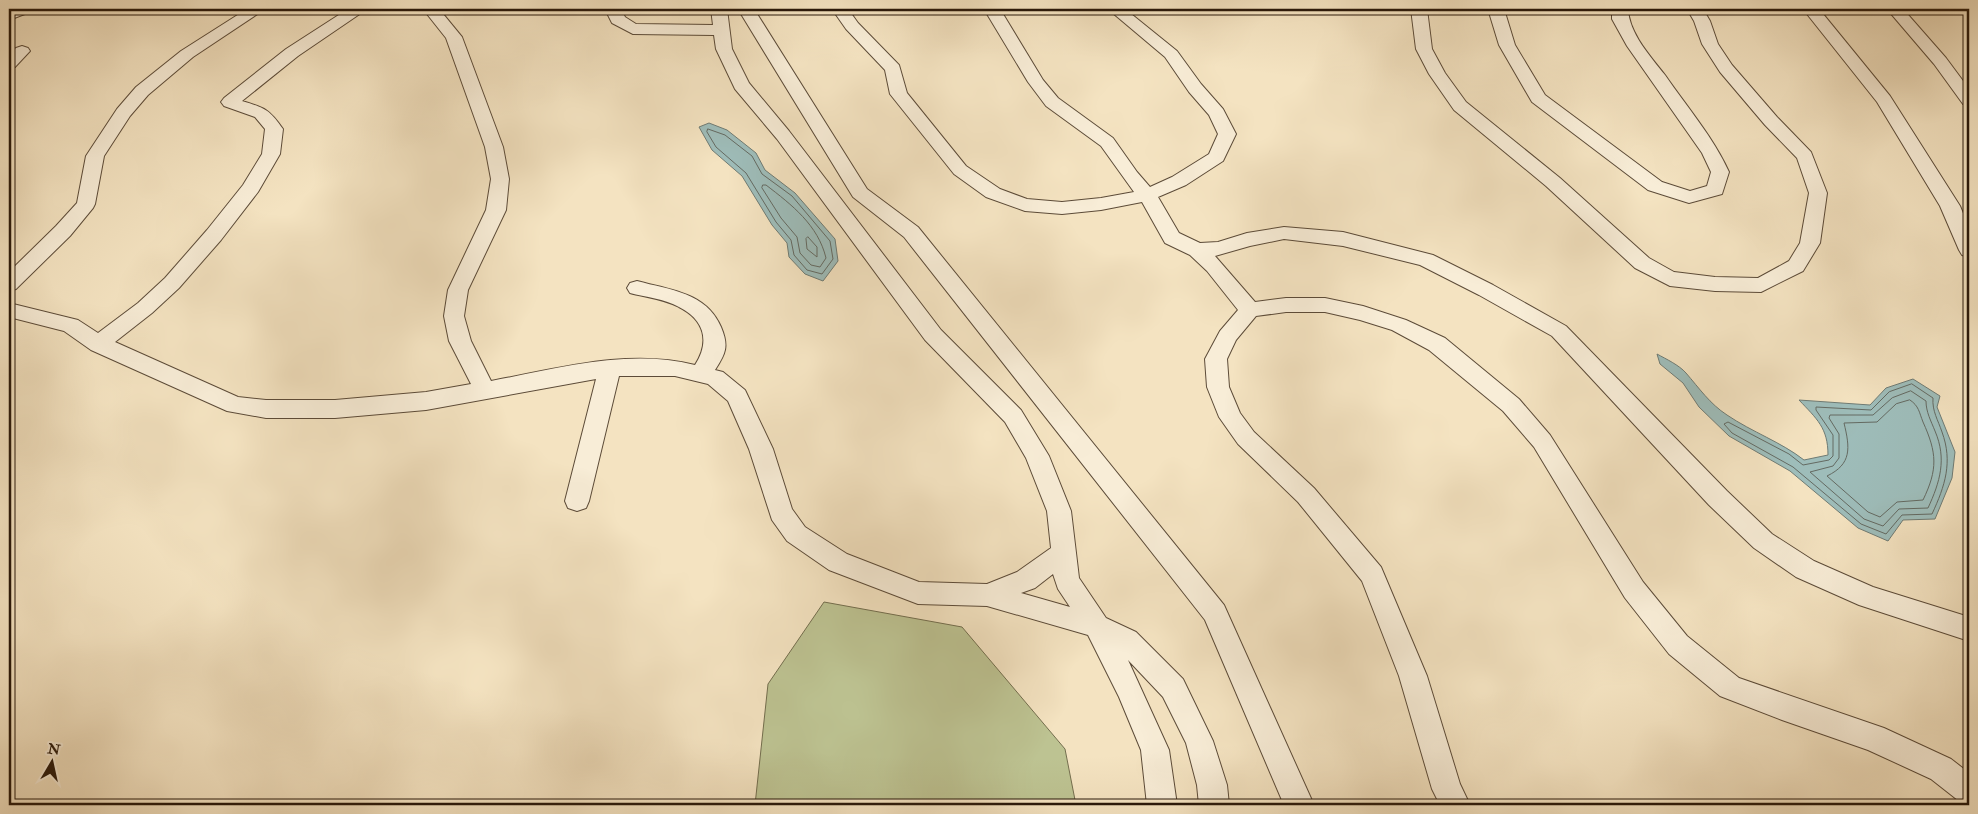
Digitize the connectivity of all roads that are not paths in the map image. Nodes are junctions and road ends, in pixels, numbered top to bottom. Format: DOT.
graph roads {
  1 [pos="24,9"];
  2 [pos="257,9"];
  3 [pos="358,9"];
  4 [pos="431,9"];
  5 [pos="613,9"];
  6 [pos="719,9"];
  7 [pos="746,9"];
  8 [pos="840,9"];
  9 [pos="992,9"];
  10 [pos="1116,9"];
  11 [pos="1419,9"];
  12 [pos="1496,9"];
  13 [pos="1620,9"];
  14 [pos="1695,9"];
  15 [pos="1811,9"];
  16 [pos="1895,9"];
  17 [pos="9,15"];
  18 [pos="722,30"];
  19 [pos="22,51"];
  20 [pos="9,63"];
  21 [pos="1969,100"];
  22 [pos="1147,195"];
  23 [pos="1197,250"];
  24 [pos="1969,250"];
  25 [pos="9,284"];
  26 [pos="637,288"];
  27 [pos="9,310"];
  28 [pos="1250,310"];
  29 [pos="99,344"];
  30 [pos="610,368"];
  31 [pos="700,374"];
  32 [pos="485,390"];
  33 [pos="577,501"];
  34 [pos="1064,552"];
  35 [pos="987,594"];
  36 [pos="1097,626"];
  37 [pos="1969,629"];
  38 [pos="1969,791"];
  39 [pos="1162,805"];
  40 [pos="1214,805"];
  41 [pos="1299,805"];
  42 [pos="1455,805"];
  1 -- 17 [label="street"];
  2 -- 25 [label="street"];
  3 -- 29 [label="street"];
  4 -- 32 [label="street"];
  5 -- 18 [label="street"];
  6 -- 18 [label="street"];
  7 -- 41 [label="street"];
  8 -- 22 [label="street"];
  9 -- 22 [label="street"];
  10 -- 22 [label="street"];
  11 -- 14 [label="street"];
  12 -- 13 [label="street"];
  15 -- 24 [label="street"];
  16 -- 21 [label="street"];
  18 -- 34 [label="street"];
  19 -- 20 [label="street"];
  22 -- 23 [label="street"];
  23 -- 28 [label="street"];
  23 -- 37 [label="street"];
  26 -- 31 [label="street"];
  27 -- 29 [label="street"];
  28 -- 38 [label="street"];
  28 -- 42 [label="street"];
  29 -- 32 [label="street"];
  30 -- 31 [label="street"];
  30 -- 32 [label="street"];
  30 -- 33 [label="street"];
  31 -- 35 [label="street"];
  34 -- 35 [label="street"];
  34 -- 36 [label="street"];
  35 -- 36 [label="street"];
  36 -- 39 [label="street"];
  36 -- 40 [label="street"];
}
